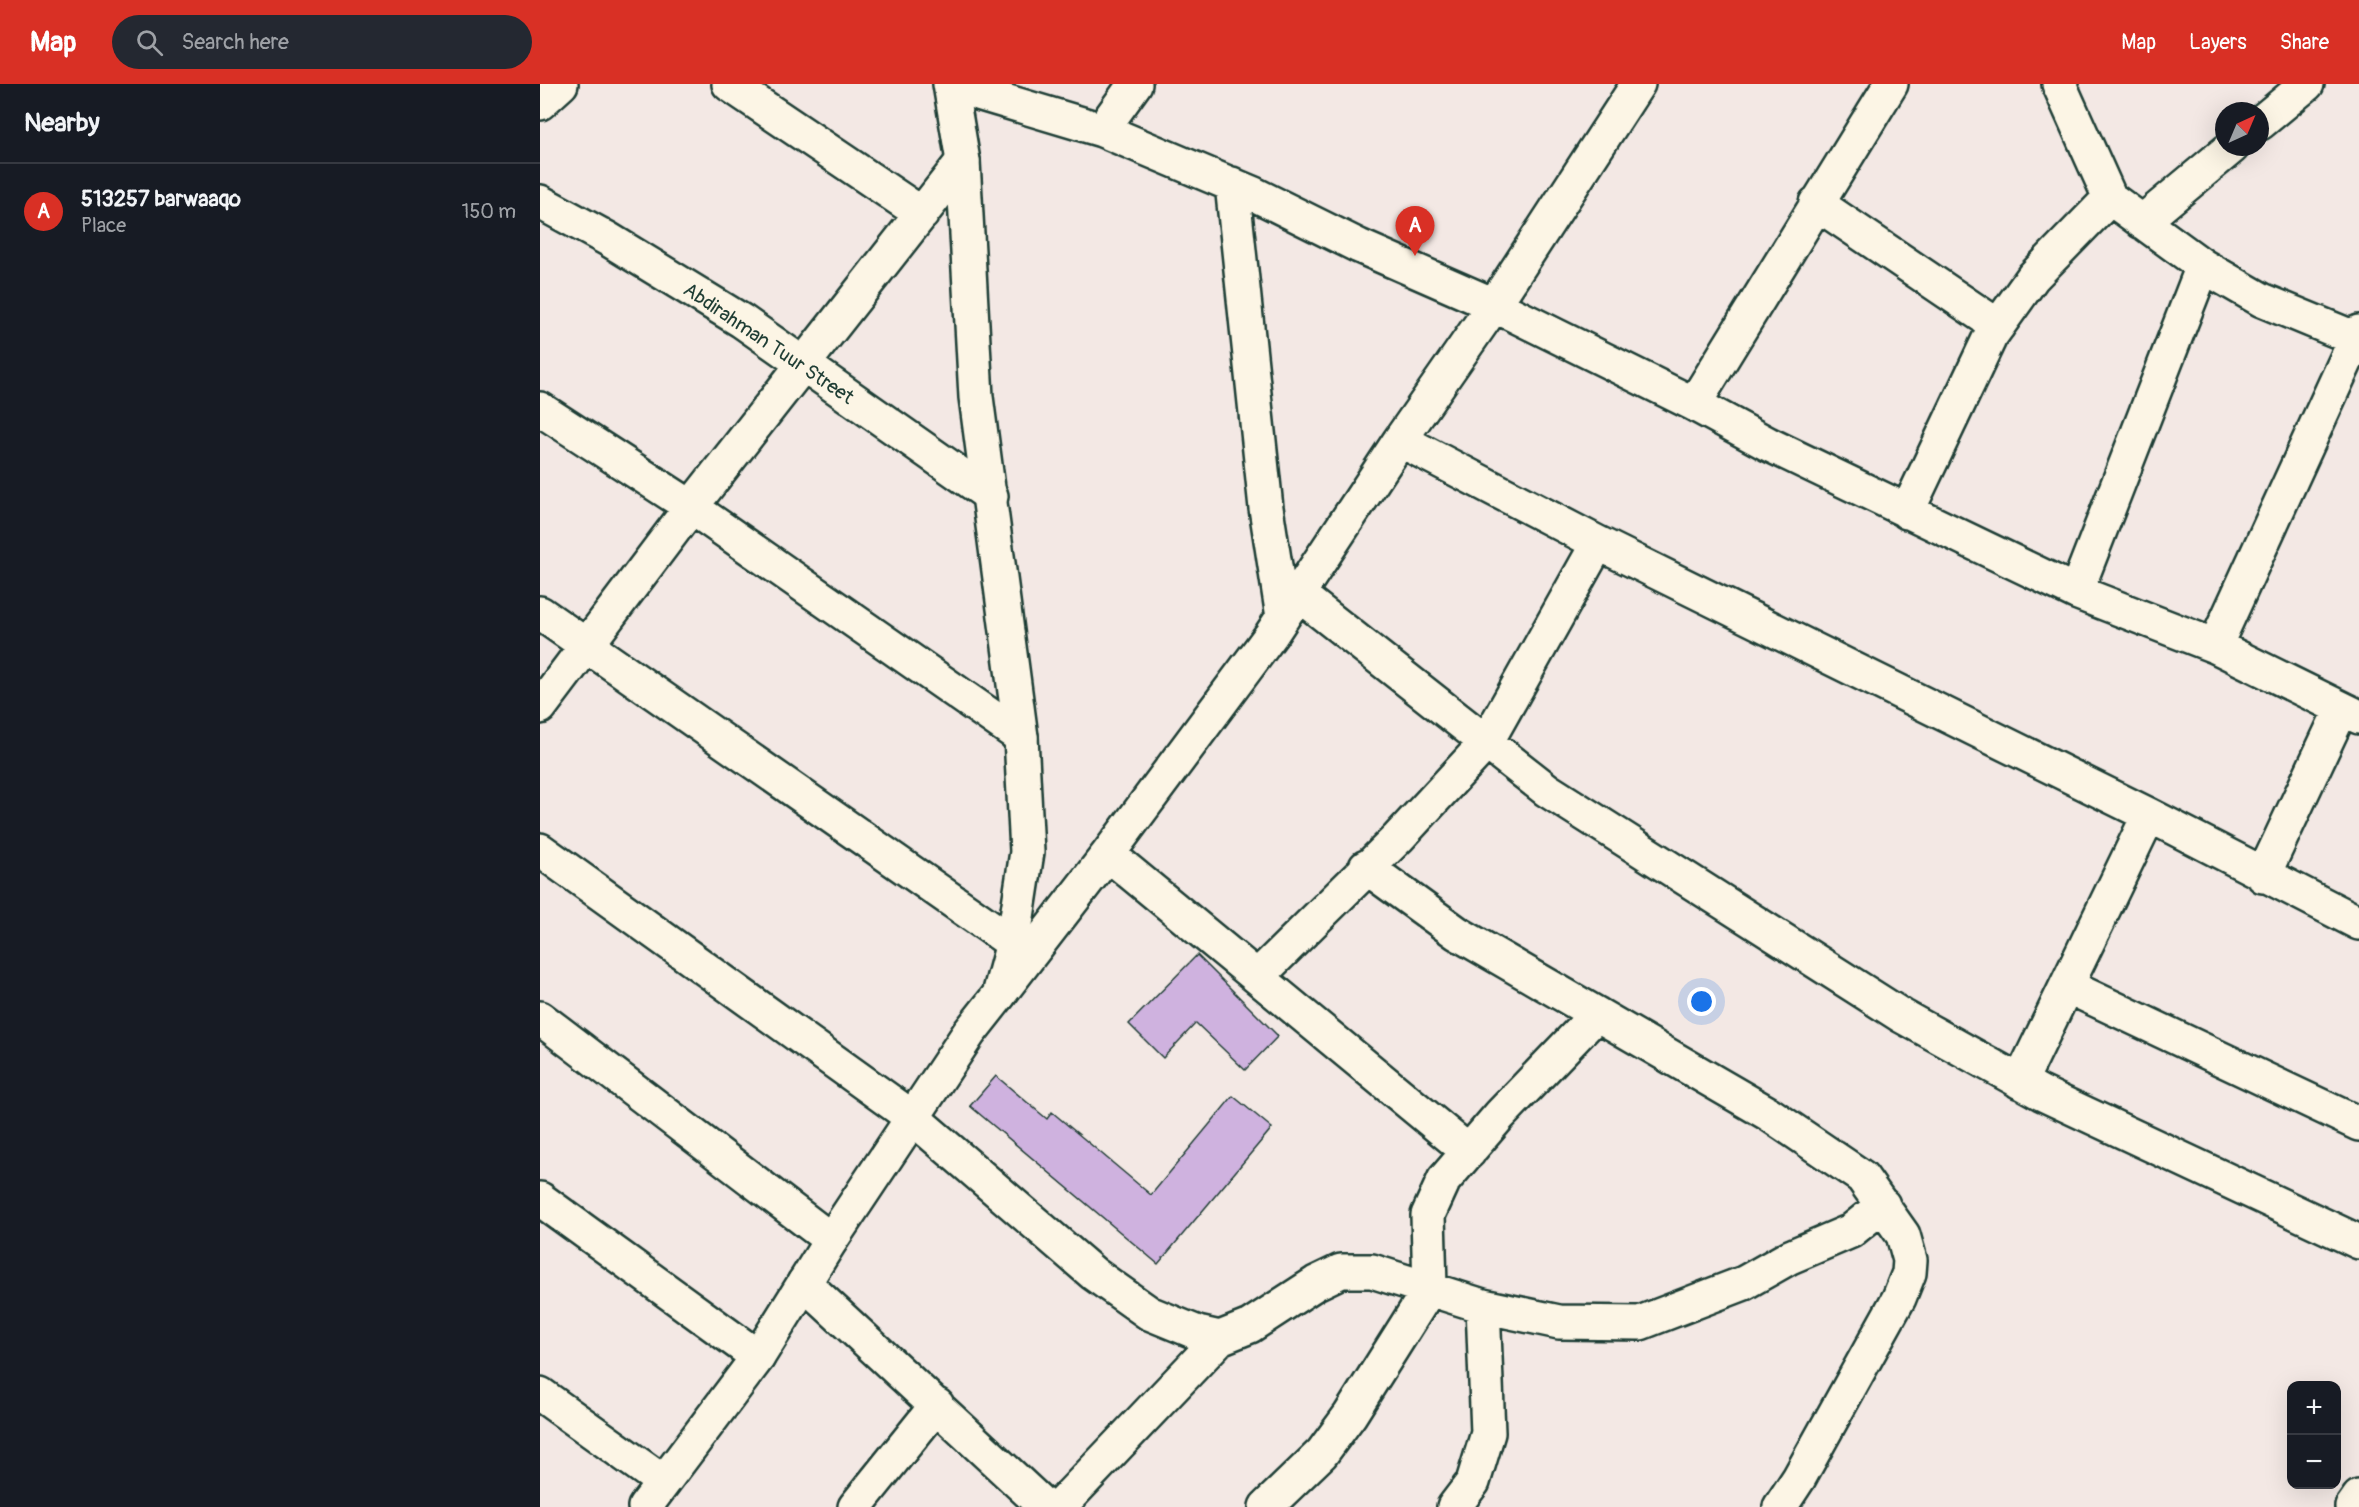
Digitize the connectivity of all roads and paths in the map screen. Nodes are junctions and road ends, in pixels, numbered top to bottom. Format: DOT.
graph roads {
  1 [pos="561,84"];
  2 [pos="729,84"];
  3 [pos="950,84"];
  4 [pos="1135,84"];
  5 [pos="1638,84"];
  6 [pos="1890,84"];
  7 [pos="2307,84"];
  8 [pos="2062,85"];
  9 [pos="540,103"];
  10 [pos="2269,116"];
  11 [pos="1102,130"];
  12 [pos="2221,156"];
  13 [pos="963,161"];
  14 [pos="1232,184"];
  15 [pos="2110,198"];
  16 [pos="540,202"];
  17 [pos="1816,203"];
  18 [pos="922,214"];
  19 [pos="2142,222"];
  20 [pos="2203,266"];
  21 [pos="1494,305"];
  22 [pos="1998,326"];
  23 [pos="2358,337"];
  24 [pos="804,364"];
  25 [pos="1694,404"];
  26 [pos="540,409"];
  27 [pos="1400,440"];
  28 [pos="991,496"];
  29 [pos="691,507"];
  30 [pos="1907,512"];
  31 [pos="1598,543"];
  32 [pos="2076,592"];
  33 [pos="1290,606"];
  34 [pos="540,613"];
  35 [pos="588,645"];
  36 [pos="2215,646"];
  37 [pos="540,707"];
  38 [pos="2350,713"];
  39 [pos="1021,737"];
  40 [pos="1486,743"];
  41 [pos="2149,815"];
  42 [pos="540,850"];
  43 [pos="1108,854"];
  44 [pos="1366,867"];
  45 [pos="2263,876"];
  46 [pos="2359,923"];
  47 [pos="1013,943"];
  48 [pos="1257,976"];
  49 [pos="2067,986"];
  50 [pos="999,995"];
  51 [pos="1597,1014"];
  52 [pos="540,1018"];
  53 [pos="2020,1082"];
  54 [pos="913,1118"];
  55 [pos="2359,1124"];
  56 [pos="1468,1152"];
  57 [pos="540,1199"];
  58 [pos="1883,1205"];
  59 [pos="831,1240"];
  60 [pos="2359,1242"];
  61 [pos="804,1283"];
  62 [pos="1430,1288"];
  63 [pos="1483,1306"];
  64 [pos="1220,1338"];
  65 [pos="758,1358"];
  66 [pos="540,1394"];
  67 [pos="937,1405"];
  68 [pos="654,1495"];
  69 [pos="2359,1497"];
  70 [pos="855,1507"];
  71 [pos="1045,1507"];
  72 [pos="1059,1507"];
  73 [pos="1266,1507"];
  74 [pos="1454,1507"];
  75 [pos="1780,1507"];
  76 [pos="2352,1507"];
  1 -- 9 [label="street"];
  2 -- 18 [label="street"];
  3 -- 11 [label="street"];
  3 -- 13 [label="street"];
  4 -- 11 [label="street"];
  5 -- 21 [label="street"];
  6 -- 17 [label="street"];
  7 -- 10 [label="street"];
  8 -- 15 [label="street"];
  11 -- 14 [label="street"];
  12 -- 19 [label="street"];
  13 -- 18 [label="street"];
  13 -- 28 [label="street"];
  14 -- 21 [label="street"];
  14 -- 33 [label="street"];
  15 -- 19 [label="street"];
  15 -- 22 [label="street"];
  16 -- 24 [label="street, Abdirahman Tuur Street"];
  17 -- 22 [label="street"];
  17 -- 25 [label="street"];
  18 -- 24 [label="street"];
  19 -- 20 [label="street"];
  20 -- 23 [label="street"];
  20 -- 32 [label="street"];
  21 -- 25 [label="street"];
  21 -- 27 [label="street"];
  22 -- 30 [label="street"];
  23 -- 36 [label="street"];
  24 -- 28 [label="street, Abdirahman Tuur Street"];
  24 -- 29 [label="street"];
  25 -- 30 [label="street"];
  26 -- 29 [label="street"];
  27 -- 31 [label="street"];
  27 -- 33 [label="street"];
  28 -- 39 [label="street"];
  29 -- 35 [label="street"];
  29 -- 39 [label="street"];
  30 -- 32 [label="street"];
  31 -- 40 [label="street"];
  31 -- 41 [label="street"];
  32 -- 36 [label="street"];
  33 -- 40 [label="street"];
  33 -- 43 [label="street"];
  34 -- 35 [label="street"];
  35 -- 37 [label="street"];
  35 -- 47 [label="street"];
  36 -- 38 [label="street"];
  38 -- 45 [label="street"];
  39 -- 47 [label="street"];
  40 -- 44 [label="street"];
  40 -- 53 [label="street"];
  41 -- 45 [label="street"];
  41 -- 49 [label="street"];
  42 -- 54 [label="street"];
  43 -- 48 [label="street"];
  43 -- 50 [label="street"];
  44 -- 48 [label="street"];
  44 -- 51 [label="street"];
  45 -- 46 [label="street"];
  47 -- 50 [label="street"];
  48 -- 56 [label="street"];
  49 -- 53 [label="street"];
  49 -- 55 [label="street"];
  50 -- 54 [label="street"];
  51 -- 56 [label="street"];
  51 -- 58 [label="street"];
  52 -- 59 [label="street"];
  53 -- 60 [label="street"];
  54 -- 59 [label="street"];
  54 -- 64 [label="street"];
  56 -- 62 [label="street"];
  57 -- 65 [label="street"];
  58 -- 63 [label="street"];
  58 -- 75 [label="street"];
  59 -- 61 [label="street"];
  61 -- 65 [label="street"];
  61 -- 67 [label="street"];
  62 -- 63 [label="street"];
  62 -- 64 [label="street"];
  62 -- 73 [label="street"];
  63 -- 74 [label="street"];
  64 -- 72 [label="street"];
  65 -- 68 [label="street"];
  66 -- 68 [label="street"];
  67 -- 70 [label="street"];
  67 -- 71 [label="street"];
  69 -- 76 [label="street"];
}
